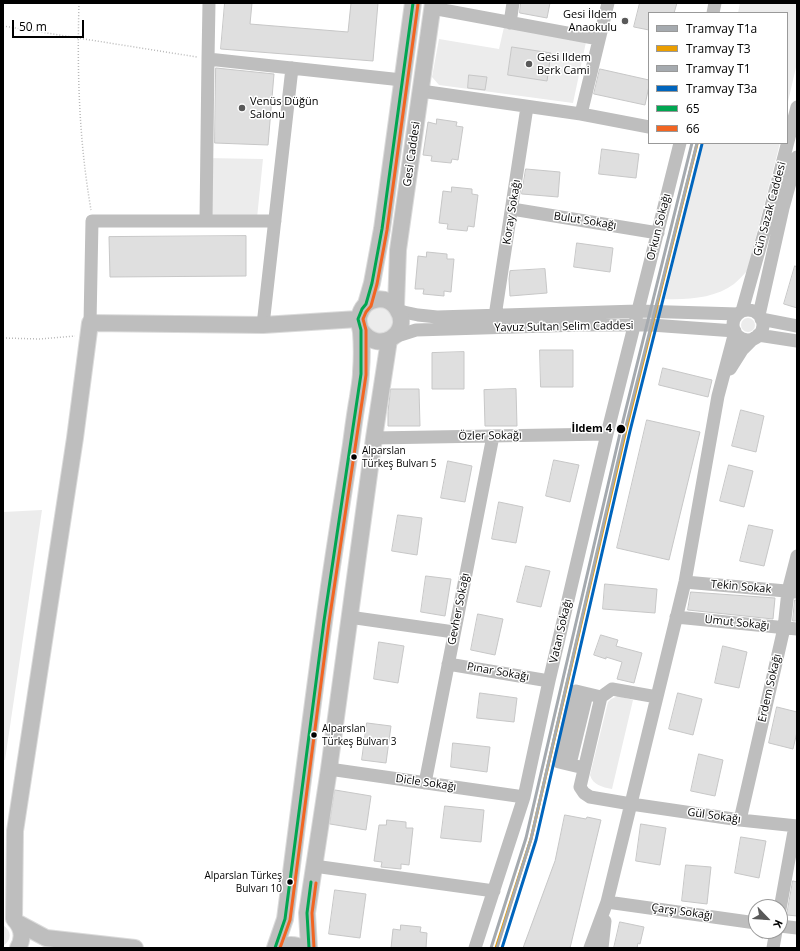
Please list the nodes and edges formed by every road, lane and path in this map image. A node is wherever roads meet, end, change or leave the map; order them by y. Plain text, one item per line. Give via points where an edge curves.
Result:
1 (79, 3) edge
2 (209, 3) edge
3 (413, 3) edge
4 (513, 3) edge
5 (608, 3) edge
6 (432, 6) edge
7 (510, 23) junction
8 (3, 26) edge
9 (78, 38) junction
10 (599, 39) junction
11 (208, 59) junction
12 (292, 68) junction
13 (402, 80) junction
14 (420, 91) junction
15 (527, 107) junction
16 (797, 107) edge
17 (580, 114) junction
18 (648, 127) edge
19 (788, 141) edge
20 (680, 144) edge
21 (787, 144) edge
22 (797, 157) edge
23 (512, 209) junction
24 (92, 220) junction
25 (206, 221) junction
26 (275, 221) junction
27 (658, 232) junction
28 (366, 304) junction
29 (397, 309) junction
30 (638, 311) junction
31 (740, 312) junction
32 (495, 316) junction
33 (760, 317) junction
34 (360, 324) junction
35 (263, 325) junction
36 (634, 325) junction
37 (797, 326) edge
38 (89, 328) junction
39 (735, 331) junction
40 (756, 337) junction
41 (3, 338) edge
42 (392, 338) junction
43 (797, 341) edge
44 (718, 396) junction
45 (607, 434) junction
46 (493, 436) junction
47 (374, 438) junction
48 (797, 556) edge
49 (685, 582) junction
50 (793, 592) edge
51 (349, 617) junction
52 (676, 617) junction
53 (784, 628) junction
54 (797, 629) edge
55 (454, 632) junction
56 (448, 664) junction
57 (549, 681) junction
58 (602, 697) junction
59 (657, 697) junction
60 (584, 768) junction
61 (329, 769) junction
62 (425, 783) junction
63 (524, 797) junction
64 (631, 804) junction
65 (740, 820) junction
66 (796, 826) edge
67 (15, 831) junction
68 (314, 866) junction
69 (3, 867) edge
70 (494, 890) junction
71 (782, 899) edge
72 (607, 902) junction
73 (12, 918) edge
74 (748, 922) edge
75 (18, 948) edge
76 (135, 948) edge
77 (275, 948) edge
78 (279, 948) edge
79 (303, 948) edge
80 (309, 948) edge
81 (476, 948) edge
82 (590, 948) edge
83 (602, 948) edge

1 - 9 path
2 - 11 street
3 - 13 main road, Gesi Caddesi
4 - 7 street
5 - 10 street
6 - 7 street
6 - 14 main road, Gesi Caddesi
7 - 10 street
8 - 9 path
9 - 11 path
9 - 24 path via 80,128
10 - 17 street
11 - 12 street
11 - 25 street
12 - 13 street
12 - 26 street
13 - 28 main road, Gesi Caddesi via 382,229
14 - 15 street
14 - 29 main road, Gesi Caddesi via 398,250
15 - 17 street
15 - 23 street, Koray Sokağı
16 - 19 street, Gün Sazak Caddesi
17 - 18 street
20 - 27 street, Orkun Sokağı
21 - 31 street, Gün Sazak Caddesi
22 - 33 street, Gün Sazak Caddesi via 783,208
23 - 27 street, Bulut Sokağı
23 - 32 street, Koray Sokağı
24 - 25 street
24 - 38 street
25 - 26 street
26 - 35 street
27 - 30 street, Orkun Sokağı
28 - 29 main road via 381,299 392,303
28 - 34 main road via 360,314
29 - 32 street, Yavuz Sultan Selim Caddesi via 437,317
29 - 42 main road via 401,322
30 - 31 street, Yavuz Sultan Selim Caddesi
30 - 32 street, Yavuz Sultan Selim Caddesi
30 - 36 street, Vatan Sokağı
31 - 33 street via 751,310
31 - 39 street via 734,322
33 - 37 street
33 - 40 street via 762,328
34 - 35 main road
34 - 42 main road via 364,334 373,341 384,342
34 - 77 main road via 362,374 324,621 285,919
35 - 38 main road
36 - 39 street, Yavuz Sultan Selim Caddesi
36 - 42 street, Yavuz Sultan Selim Caddesi via 416,330
36 - 45 street, Vatan Sokağı
38 - 41 path via 40,339
38 - 67 main road via 72,462
39 - 40 street via 745,339
39 - 44 street
40 - 43 street
40 - 44 street via 733,363
42 - 47 main road
44 - 49 street
45 - 46 street, Özler Sokağı
45 - 57 street, Vatan Sokağı
46 - 47 street, Özler Sokağı
46 - 55 street, Gevher Sokağı
47 - 51 main road
48 - 50 street, Erdem Sokağı
49 - 50 street, Tekin Sokak
49 - 52 street
50 - 53 street, Erdem Sokağı
51 - 55 street
51 - 61 main road
52 - 53 street, Umut Sokağı
52 - 59 street
53 - 54 street, Umut Sokağı
53 - 65 street, Erdem Sokağı
55 - 56 street, Gevher Sokağı
56 - 57 street, Pınar Sokağı
56 - 62 street, Gevher Sokağı
57 - 63 street, Vatan Sokağı
58 - 59 street via 612,689
58 - 60 street, Gül Sokağı
58 - 60 street via 576,691 560,762
59 - 64 street
60 - 64 street, Gül Sokağı via 580,787 584,793 593,798
61 - 62 street, Dicle Sokağı
61 - 68 main road
62 - 63 street, Dicle Sokağı
63 - 70 street, Vatan Sokağı
64 - 65 street, Gül Sokağı
64 - 72 street
65 - 66 street, Gül Sokağı
66 - 71 street
67 - 69 main road
67 - 73 main road
68 - 70 street
68 - 80 main road via 307,913
70 - 81 street, Vatan Sokağı
72 - 74 street, Çarşı Sokağı
72 - 82 street
72 - 83 street
73 - 75 main road via 22,934
73 - 76 main road via 46,938
78 - 79 main road via 294,945

